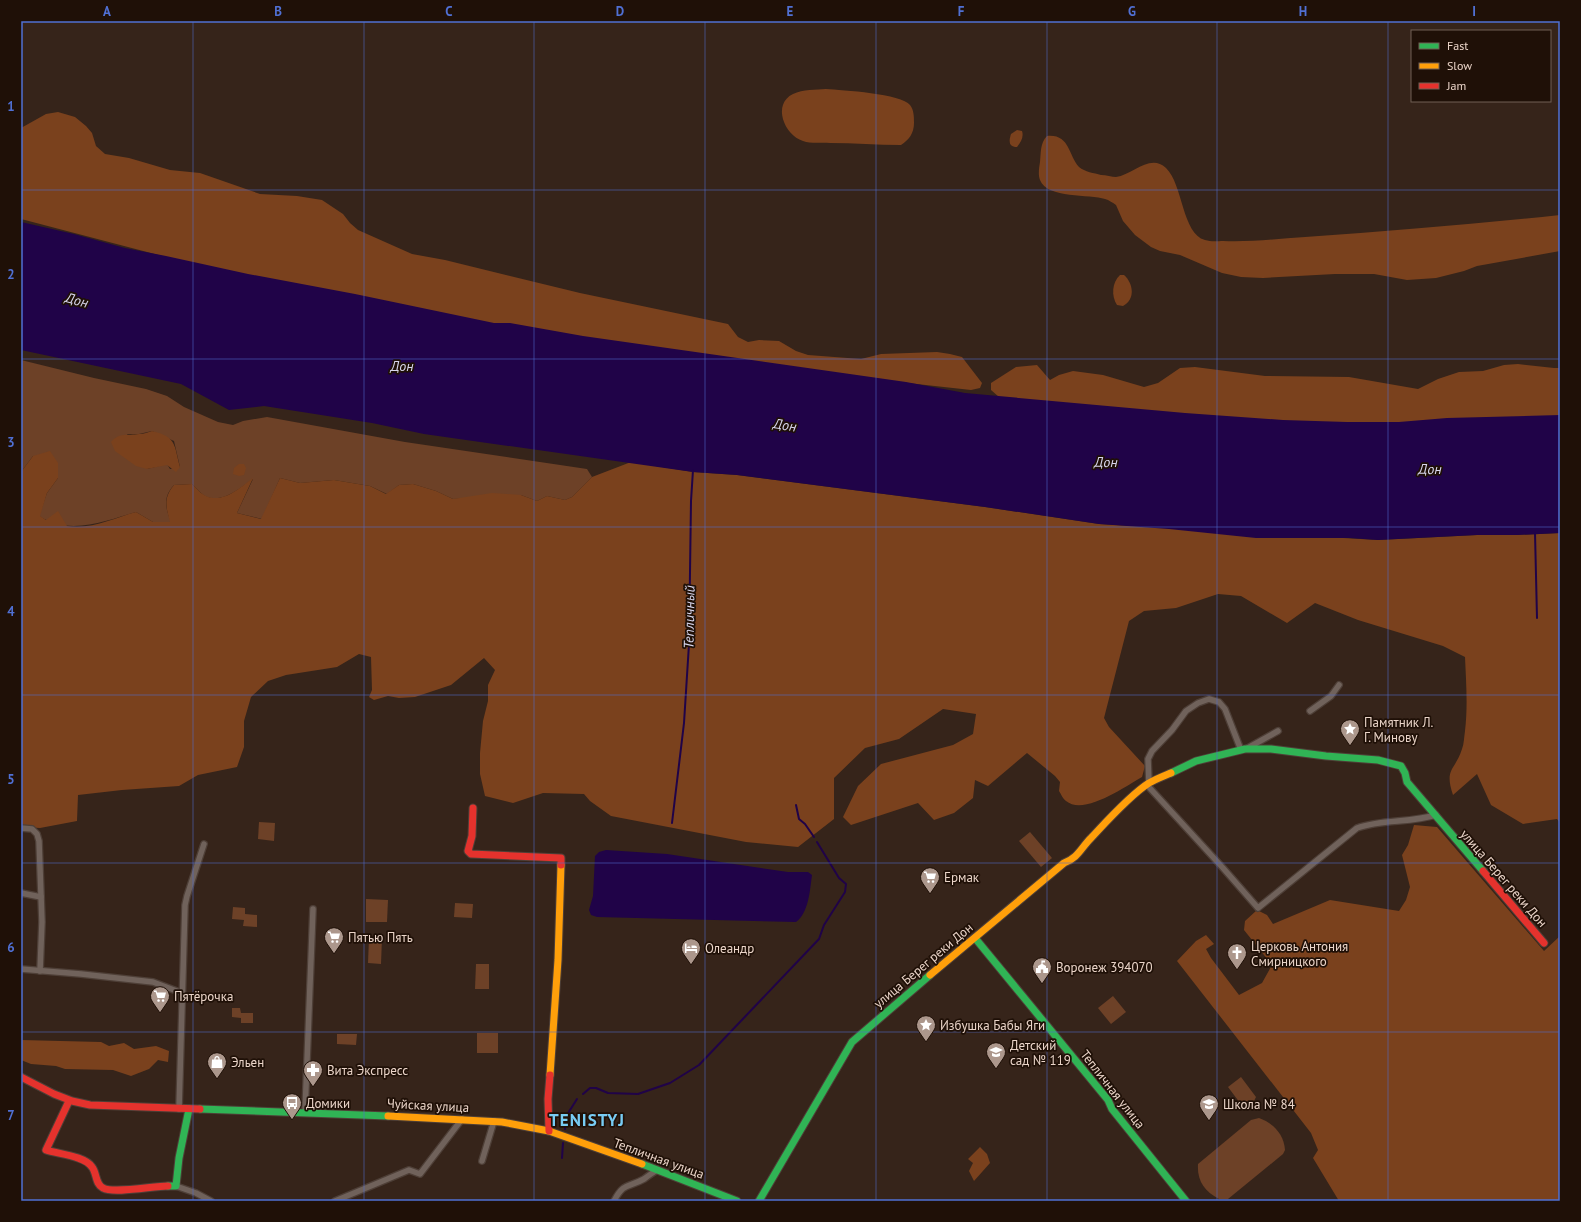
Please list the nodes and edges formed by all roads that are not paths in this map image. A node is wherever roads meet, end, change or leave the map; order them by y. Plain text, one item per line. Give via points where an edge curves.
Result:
1 (1339, 685) dead end
2 (1310, 711) dead end
3 (1278, 731) dead end
4 (1243, 750) junction
5 (1148, 784) junction
6 (473, 808) dead end
7 (1436, 815) junction
8 (21, 828) edge
9 (204, 844) dead end
10 (21, 893) edge
11 (41, 897) junction
12 (313, 909) dead end
13 (974, 938) junction
14 (1544, 942) dead end
15 (21, 969) edge
16 (40, 971) junction
17 (182, 993) junction
18 (21, 1077) edge
19 (69, 1101) junction
20 (179, 1109) junction
21 (189, 1109) junction
22 (305, 1112) junction
23 (462, 1119) junction
24 (494, 1121) junction
25 (549, 1131) junction
26 (482, 1161) dead end
27 (657, 1170) junction
28 (176, 1186) junction
29 (211, 1201) edge
30 (335, 1201) edge
31 (614, 1201) edge
32 (737, 1201) edge
33 (759, 1201) edge
34 (1186, 1201) edge

1 - 2 street via 1331,696
3 - 4 street
4 - 5 street, улица Берег реки Дон via 1196,761
4 - 5 street via 1225,709 1218,702 1209,699 1186,711 1152,751 1148,759
4 - 7 street, улица Берег реки Дон via 1271,749 1378,760 1401,766 1407,782
5 - 7 street via 1258,908 1358,828 1370,823
5 - 13 street, улица Берег реки Дон via 1089,840 1082,851
6 - 25 street via 472,836 468,847 471,854 561,858 558,960 548,1099
7 - 14 street, улица Берег реки Дон
8 - 11 street via 32,829 37,834
9 - 17 street via 185,905
10 - 11 street
11 - 16 street
12 - 22 street
13 - 33 street, улица Берег реки Дон via 852,1042
13 - 34 street, Тепличная улица via 1108,1100 1112,1109
15 - 16 street
16 - 17 street via 153,982
17 - 20 street
18 - 19 street, Чуйская улица
19 - 20 street, Чуйская улица via 90,1105
19 - 28 street via 46,1150 88,1163 99,1185 104,1188
20 - 21 street, Чуйская улица
21 - 22 street, Чуйская улица
21 - 28 street
22 - 23 street, Чуйская улица
23 - 24 street, Чуйская улица
23 - 30 street via 420,1174 409,1170
24 - 25 street, Чуйская улица
24 - 26 street
25 - 27 street, Тепличная улица
27 - 31 street via 643,1179 628,1184 620,1190
27 - 32 street, Тепличная улица
28 - 29 street

